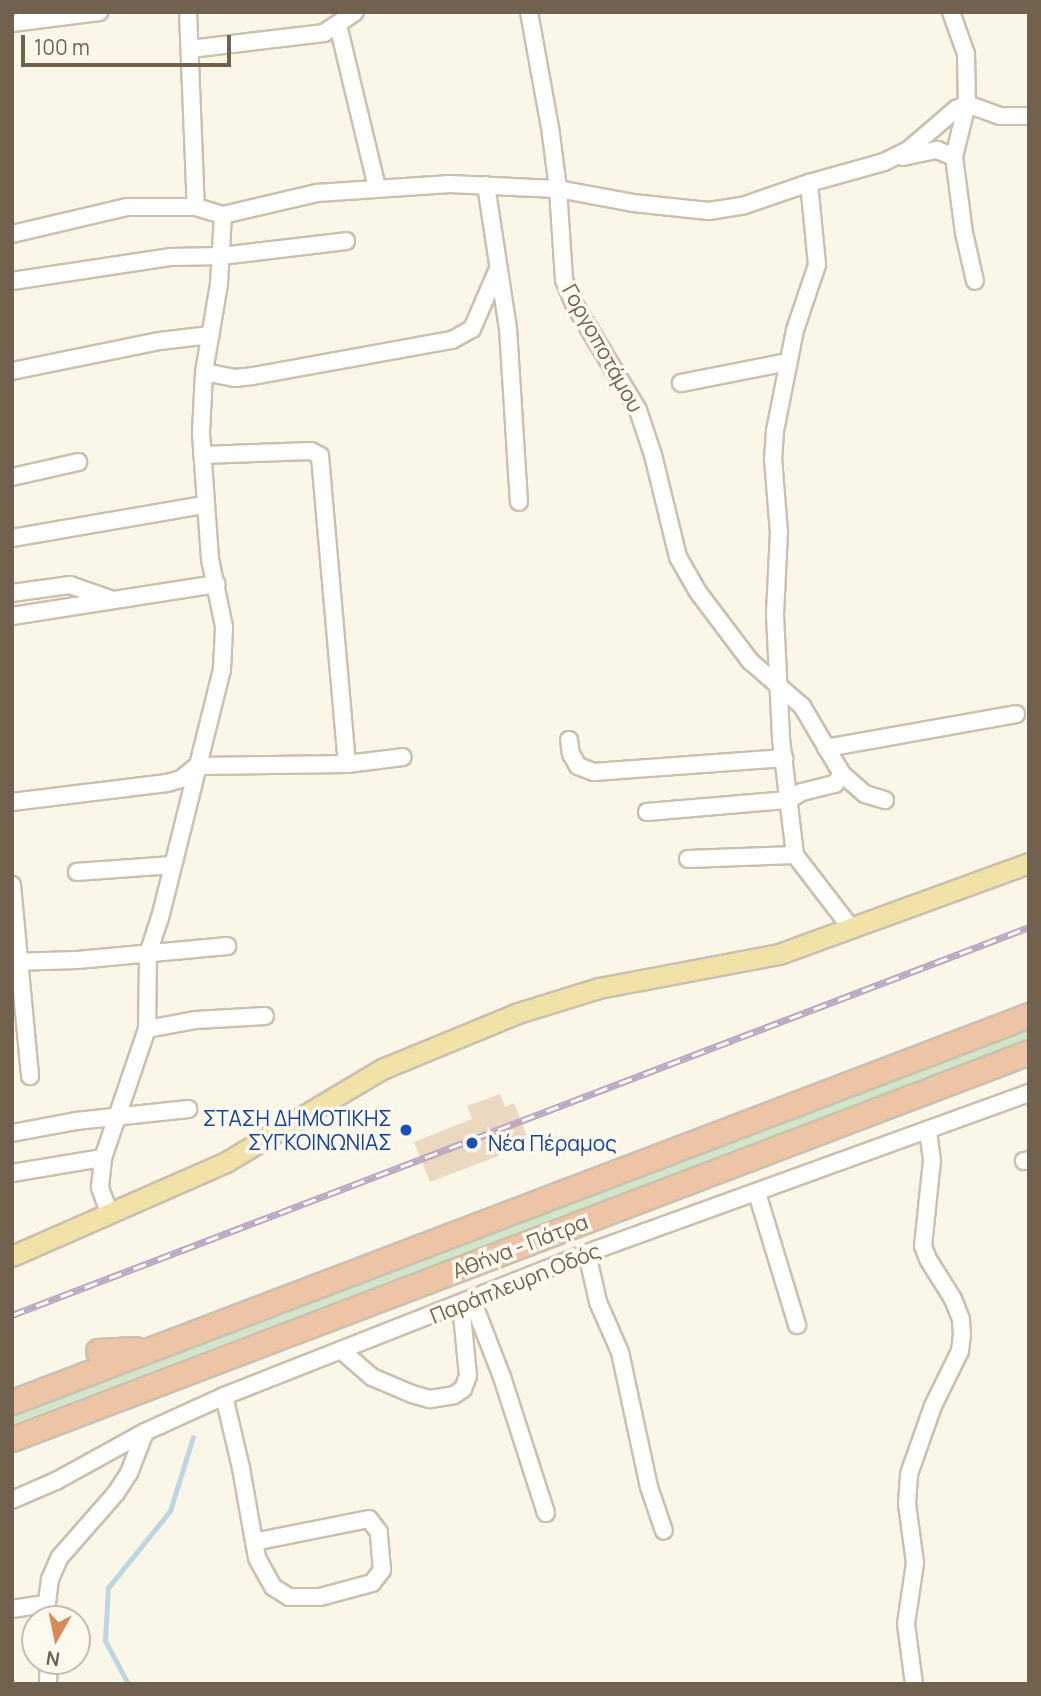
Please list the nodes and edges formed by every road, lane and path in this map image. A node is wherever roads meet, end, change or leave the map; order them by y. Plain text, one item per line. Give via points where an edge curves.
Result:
1 (99, 12) edge
2 (188, 12) edge
3 (529, 12) edge
4 (951, 12) edge
5 (344, 18) edge
6 (12, 23) edge
7 (190, 49) junction
8 (967, 104) junction
9 (1029, 116) edge
10 (954, 157) junction
11 (884, 162) junction
12 (810, 183) junction
13 (486, 185) junction
14 (377, 187) junction
15 (558, 189) junction
16 (196, 207) junction
17 (223, 215) junction
18 (12, 234) edge
19 (346, 241) dead end
20 (221, 256) junction
21 (498, 269) junction
22 (12, 281) edge
23 (975, 281) dead end
24 (211, 335) junction
25 (788, 362) junction
26 (12, 372) edge
27 (204, 372) junction
28 (681, 383) dead end
29 (202, 454) junction
30 (78, 462) dead end
31 (12, 477) edge
32 (519, 502) dead end
33 (204, 505) junction
34 (12, 538) edge
35 (217, 584) junction
36 (12, 593) edge
37 (112, 600) junction
38 (12, 615) edge
39 (780, 688) junction
40 (1016, 714) dead end
41 (569, 740) dead end
42 (826, 748) junction
43 (403, 757) dead end
44 (784, 758) junction
45 (347, 764) junction
46 (197, 766) junction
47 (842, 774) junction
48 (788, 800) junction
49 (885, 800) dead end
50 (12, 802) edge
51 (647, 813) dead end
52 (795, 855) junction
53 (688, 859) dead end
54 (1029, 863) edge
55 (172, 865) junction
56 (77, 873) dead end
57 (12, 885) edge
58 (852, 928) junction
59 (227, 946) dead end
60 (148, 954) junction
61 (17, 962) edge
62 (1029, 1015) edge
63 (265, 1016) dead end
64 (147, 1030) junction
65 (1029, 1052) edge
66 (30, 1076) dead end
67 (1029, 1093) edge
68 (188, 1109) dead end
69 (115, 1116) junction
70 (928, 1130) junction
71 (12, 1133) edge
72 (103, 1157) junction
73 (12, 1173) edge
74 (757, 1193) junction
75 (110, 1215) junction
76 (587, 1253) junction
77 (12, 1256) edge
78 (467, 1303) junction
79 (797, 1325) dead end
80 (156, 1348) junction
81 (341, 1350) junction
82 (97, 1351) dead end
83 (162, 1383) junction
84 (224, 1396) junction
85 (12, 1402) edge
86 (101, 1423) dead end
87 (145, 1432) junction
88 (12, 1440) edge
89 (12, 1500) edge
90 (546, 1513) dead end
91 (664, 1531) dead end
92 (254, 1542) junction
93 (46, 1605) edge
94 (914, 1684) edge

1 - 6 street
2 - 7 street
3 - 15 street, Γοργοποτάμου
4 - 8 street via 965,54
5 - 7 street via 316,34
5 - 14 street
7 - 16 street
8 - 9 street via 1000,116
8 - 10 street
8 - 11 street via 907,151
10 - 11 street via 944,150 926,150
10 - 23 street
11 - 12 street
12 - 15 street via 745,205 709,211
12 - 25 street via 817,265
13 - 14 street
13 - 15 street
13 - 21 street
14 - 17 street via 285,198
15 - 39 street, Γοργοποτάμου via 567,290 638,410 678,557 750,661
16 - 17 street
16 - 18 street via 127,207
17 - 20 street
19 - 20 street
20 - 22 street via 171,257
20 - 24 street
21 - 27 street via 472,329 452,340 253,376
21 - 32 street via 510,350
24 - 26 street
24 - 27 street
25 - 28 street
25 - 39 street via 773,458 779,532 775,615
27 - 29 street
29 - 33 street
29 - 45 street via 311,451 320,456
30 - 31 street
33 - 34 street
33 - 35 street
35 - 37 street
35 - 46 street via 224,627 222,670
36 - 37 street via 70,586
37 - 38 street
39 - 42 street, Γοργοποτάμου via 802,706
39 - 44 street
40 - 42 street
41 - 44 street via 578,766 594,772
42 - 47 street, Γοργοποτάμου
43 - 45 street
44 - 48 street
45 - 46 street
46 - 50 street via 167,783
46 - 55 street
47 - 48 street via 835,784
47 - 49 street via 865,794
48 - 51 street
48 - 52 street
52 - 53 street
52 - 58 street
54 - 58 main road
55 - 56 street
55 - 60 street
57 - 61 street
58 - 75 main road via 779,954 599,988 518,1013 382,1069 226,1162
59 - 60 street
60 - 61 street
60 - 64 street
61 - 66 street
62 - 80 highway, Αθήνα - Πάτρα
63 - 64 street via 196,1020
64 - 69 street
65 - 83 highway, Αθήνα - Πάτρα
67 - 70 street, Παράπλευρη Οδός
68 - 69 street
69 - 71 street
69 - 72 street
70 - 74 street, Παράπλευρη Οδός
70 - 94 street via 932,1160 923,1246 953,1299 962,1335 960,1351 933,1406 909,1474 907,1504 915,1563 906,1624
72 - 73 street
72 - 75 street via 100,1187
74 - 76 street, Παράπλευρη Οδός
74 - 79 street
75 - 77 main road
76 - 78 street, Παράπλευρη Οδός
76 - 91 street via 598,1302 620,1352 649,1487
78 - 81 street, Παράπλευρη Οδός
78 - 81 street via 468,1376 463,1389 454,1395 430,1399 412,1394 372,1377
78 - 90 street via 502,1377
80 - 82 highway
80 - 85 highway, Αθήνα - Πάτρα
81 - 84 street, Παράπλευρη Οδός
83 - 86 highway
83 - 88 highway, Αθήνα - Πάτρα
84 - 87 street, Παράπλευρη Οδός
84 - 92 street
87 - 89 street, Παράπλευρη Οδός
87 - 93 street via 116,1493 60,1557
92 - 92 street via 273,1587 289,1597 320,1597 372,1583 382,1570 379,1532 369,1519

